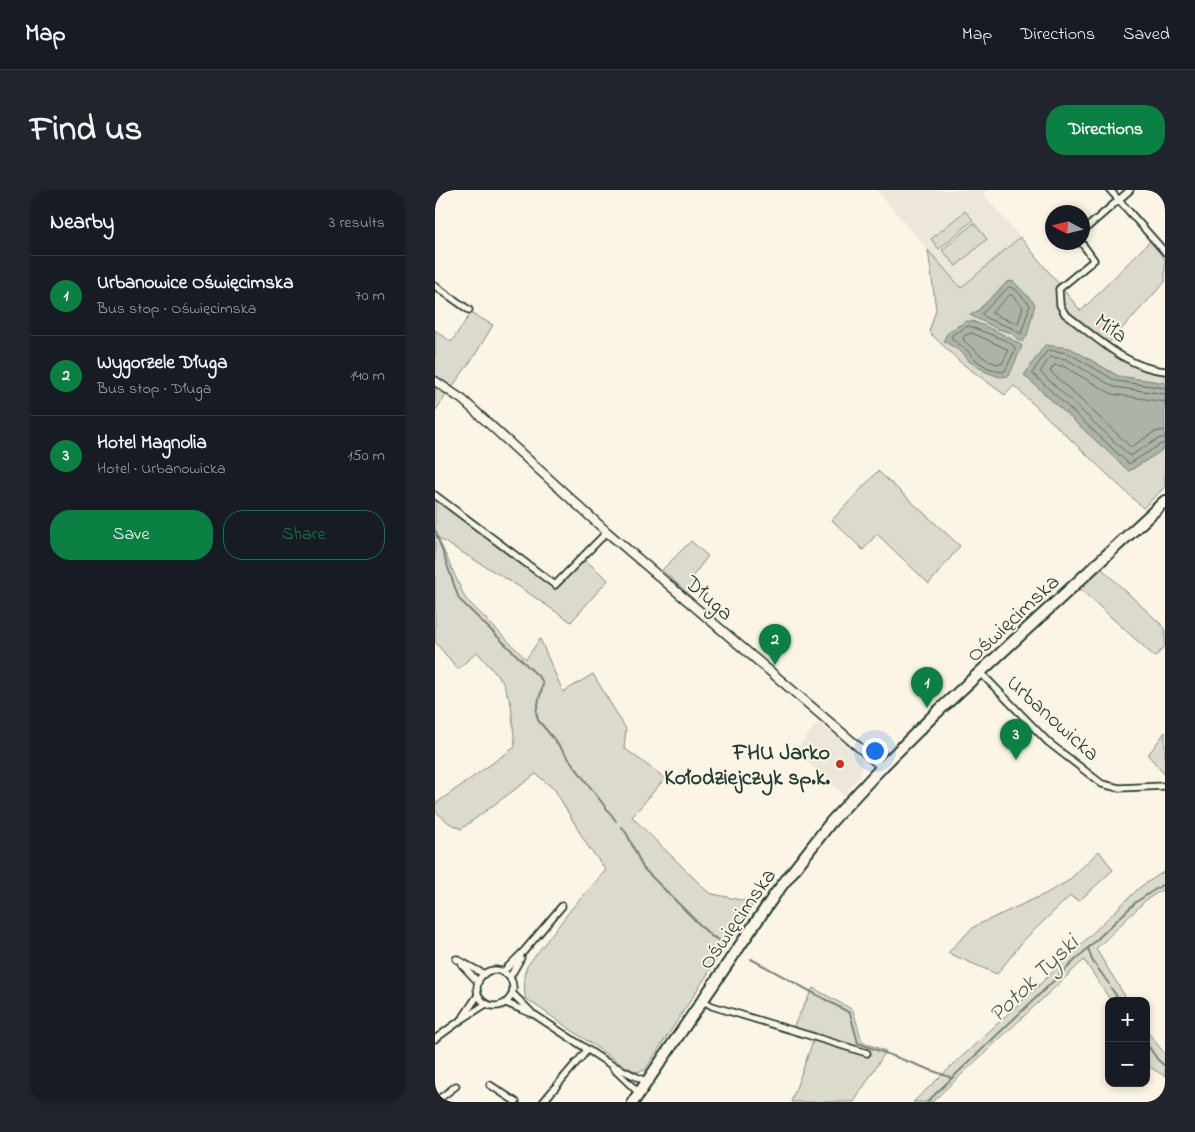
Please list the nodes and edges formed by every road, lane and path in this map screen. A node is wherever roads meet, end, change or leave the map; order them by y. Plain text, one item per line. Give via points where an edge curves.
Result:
1 (1110, 190) edge
2 (1130, 190) edge
3 (1119, 200) junction
4 (1090, 225) edge
5 (1087, 250) edge
6 (1165, 252) edge
7 (435, 286) edge
8 (469, 310) dead end
9 (1165, 371) edge
10 (435, 381) edge
11 (435, 495) edge
12 (1165, 501) edge
13 (607, 532) junction
14 (980, 672) junction
15 (882, 767) junction
16 (1165, 786) edge
17 (562, 906) dead end
18 (525, 951) junction
19 (503, 972) junction
20 (484, 974) junction
21 (510, 977) junction
22 (478, 982) junction
23 (513, 994) junction
24 (478, 995) junction
25 (703, 1000) junction
26 (506, 1003) junction
27 (486, 1004) junction
28 (535, 1015) junction
29 (461, 1020) junction
30 (435, 1039) edge
31 (587, 1050) junction
32 (867, 1053) dead end
33 (608, 1063) junction
34 (647, 1082) junction
35 (490, 1085) dead end
36 (457, 1086) dead end
37 (639, 1093) junction
38 (435, 1102) edge
39 (516, 1102) edge
40 (543, 1102) edge
41 (633, 1102) edge

1 - 3 street
2 - 3 street
3 - 4 street
3 - 6 street
5 - 9 street, Miła via 1094,260 1059,290 1060,305 1065,314 1125,358 1141,367
7 - 8 street
10 - 13 street, Długa via 463,400
11 - 13 street via 555,585
12 - 14 highway, Oświęcimska
13 - 15 street, Długa
14 - 15 highway, Oświęcimska
14 - 16 street, Urbanowicka via 1048,742 1102,784 1119,788
15 - 25 highway, Oświęcimska via 815,842
17 - 18 street
18 - 19 street
18 - 21 street
19 - 20 street via 491,970
19 - 21 street
20 - 22 street
20 - 22 street via 458,961
21 - 23 street
22 - 24 street
23 - 26 street
23 - 28 street
24 - 27 street
24 - 29 street
25 - 32 street, Oświęcimska via 712,1006
25 - 34 highway, Oświęcimska
26 - 27 street via 497,1007
26 - 28 street
27 - 29 street
28 - 31 street
29 - 30 street
31 - 33 street
31 - 40 street
33 - 34 street
33 - 37 street
34 - 37 highway, Oświęcimska
35 - 39 street
36 - 38 street
37 - 41 highway, Oświęcimska

